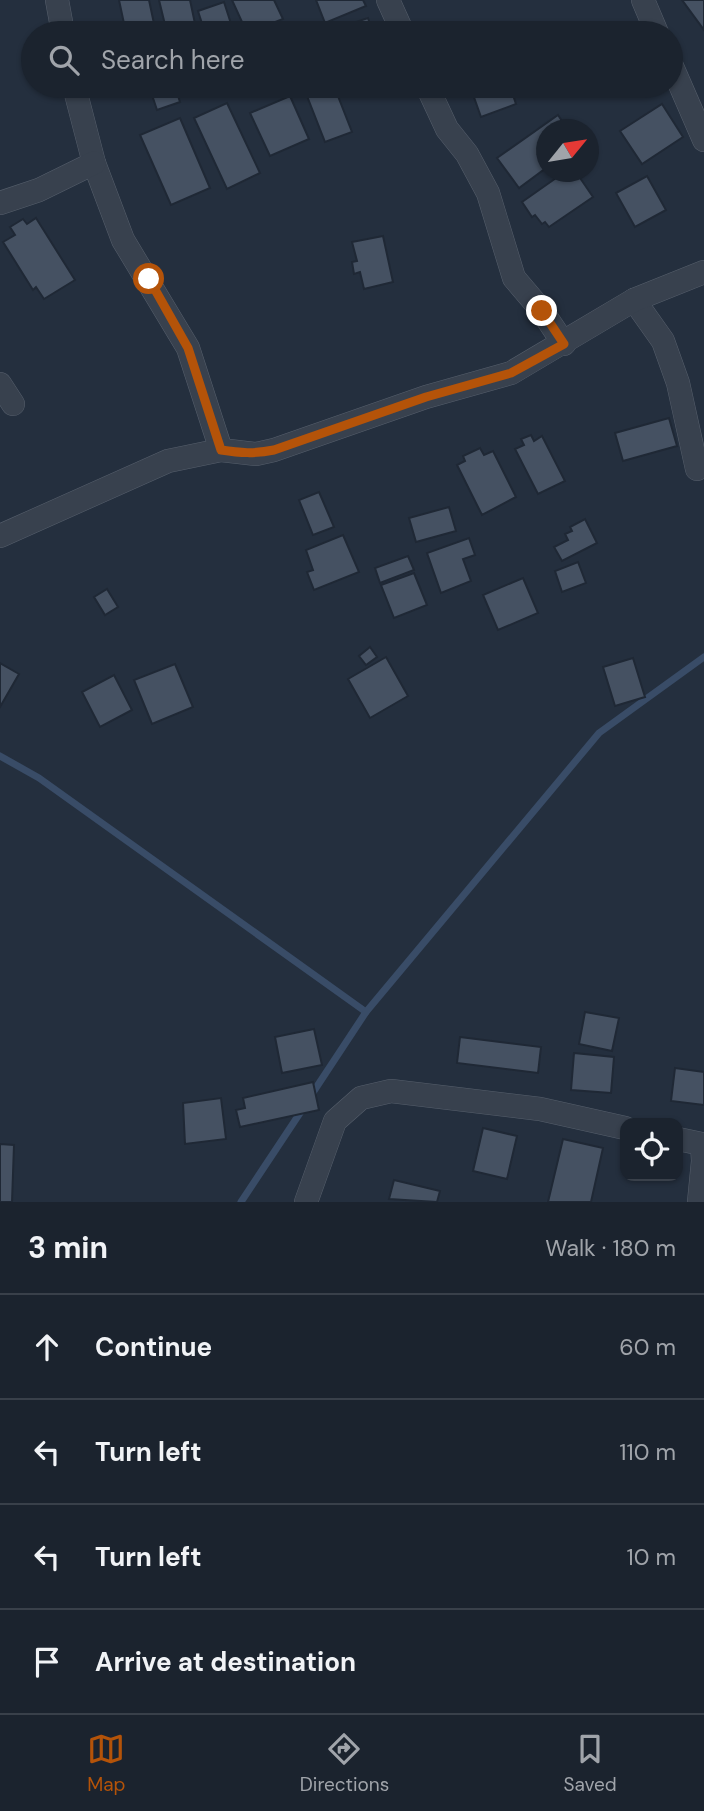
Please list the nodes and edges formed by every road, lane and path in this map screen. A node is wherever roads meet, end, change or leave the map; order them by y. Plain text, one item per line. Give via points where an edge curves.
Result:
1 (57, 0) edge
2 (388, 0) edge
3 (643, 0) edge
4 (61, 21) edge
5 (398, 21) edge
6 (652, 21) edge
7 (683, 92) edge
8 (77, 98) edge
9 (433, 98) edge
10 (704, 140) edge
11 (94, 163) junction
12 (0, 204) edge
13 (704, 272) edge
14 (634, 300) junction
15 (564, 344) junction
16 (0, 384) edge
17 (13, 404) dead end
18 (221, 450) junction
19 (697, 469) dead end
20 (0, 536) edge
21 (620, 1127) edge
22 (683, 1140) edge
23 (306, 1202) edge
24 (699, 1202) edge

1 - 4 street
2 - 5 street
3 - 6 street
7 - 10 street
8 - 11 street
9 - 15 street via 488,193 514,278
11 - 12 street
11 - 18 street via 123,240 188,348
13 - 14 street
14 - 15 street
14 - 19 street via 663,341 678,383
15 - 18 street via 511,373 274,450 256,454
16 - 17 street
18 - 20 street via 168,461
21 - 23 street via 540,1109 391,1091 361,1098 335,1121
22 - 24 street via 702,1144

